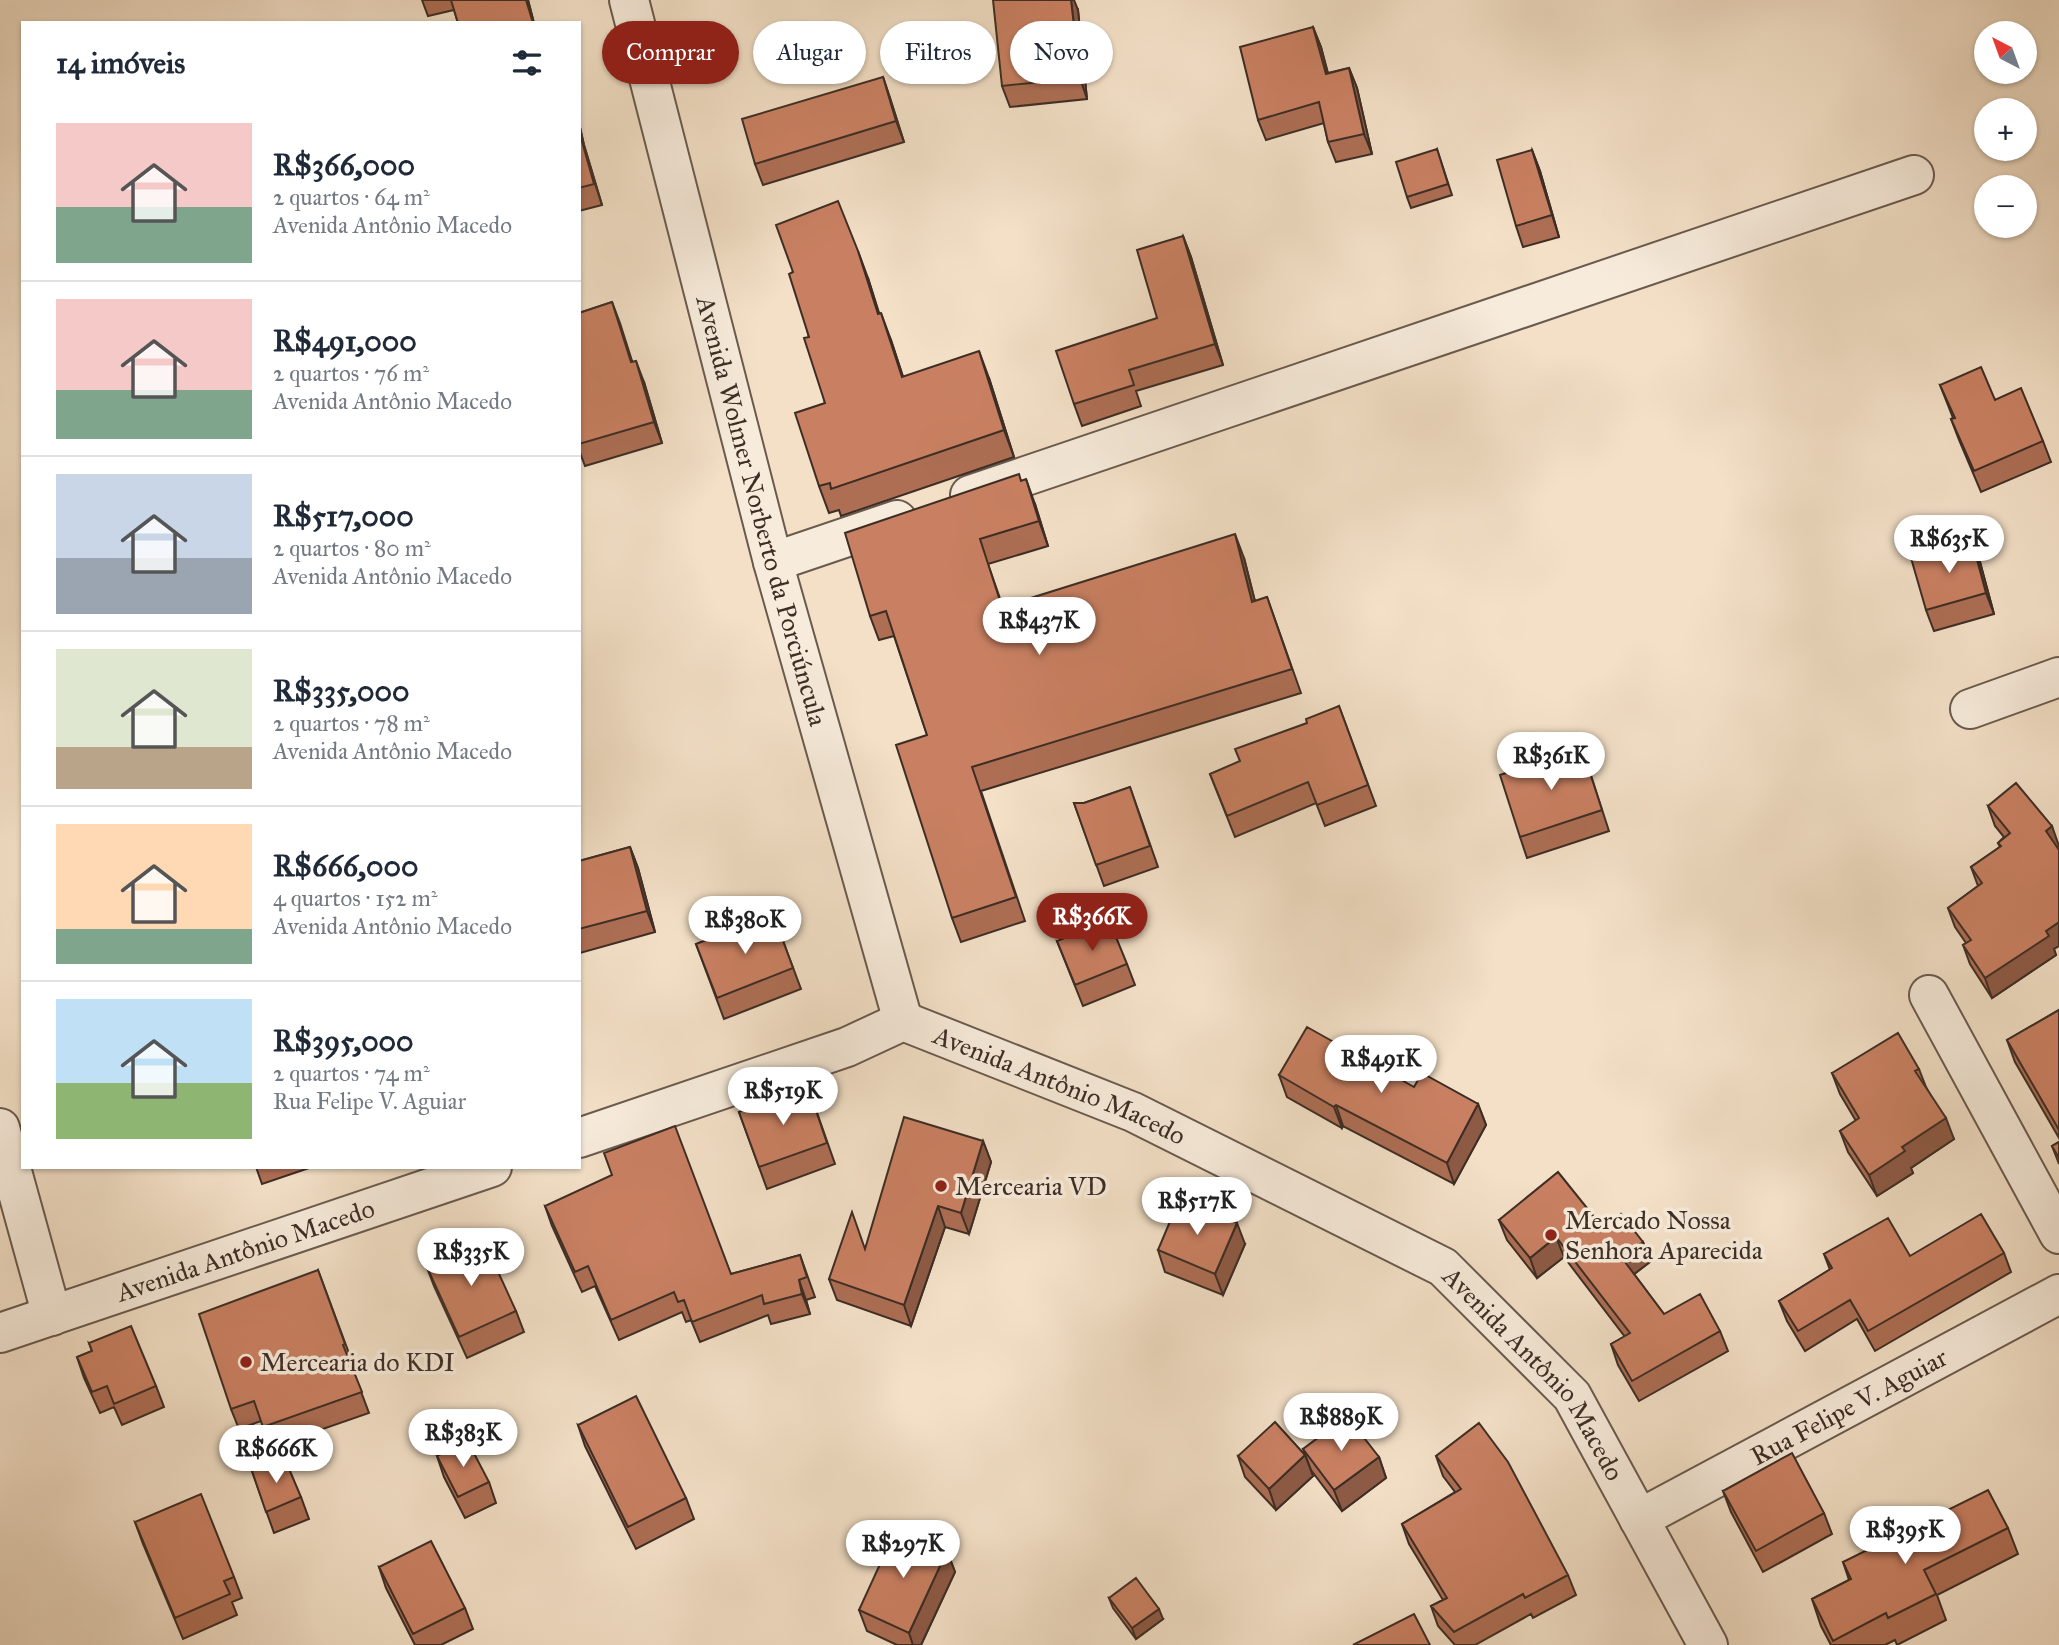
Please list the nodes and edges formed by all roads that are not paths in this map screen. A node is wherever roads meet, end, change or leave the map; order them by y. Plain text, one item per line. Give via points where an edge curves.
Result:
1 (629, 0) edge
2 (1914, 175) dead end
3 (773, 562) junction
4 (2059, 677) edge
5 (1970, 709) dead end
6 (1929, 995) dead end
7 (903, 1021) junction
8 (0, 1128) edge
9 (581, 1137) edge
10 (486, 1169) edge
11 (2059, 1234) edge
12 (2059, 1294) edge
13 (52, 1316) junction
14 (0, 1333) edge
15 (1639, 1519) junction
16 (1707, 1645) edge

1 - 3 street, Avenida Wolmer Norberto da Porciúncula
2 - 3 street
3 - 7 street, Avenida Wolmer Norberto da Porciúncula
4 - 5 street
6 - 11 street
7 - 9 street, Avenida Antônio Macedo via 847,1047
7 - 15 street, Avenida Antônio Macedo via 1133,1112 1443,1267 1572,1396
8 - 13 street
10 - 13 street, Avenida Antônio Macedo
12 - 15 street, Rua Felipe V. Aguiar
13 - 14 street, Avenida Antônio Macedo
15 - 16 street, Avenida Antônio Macedo

